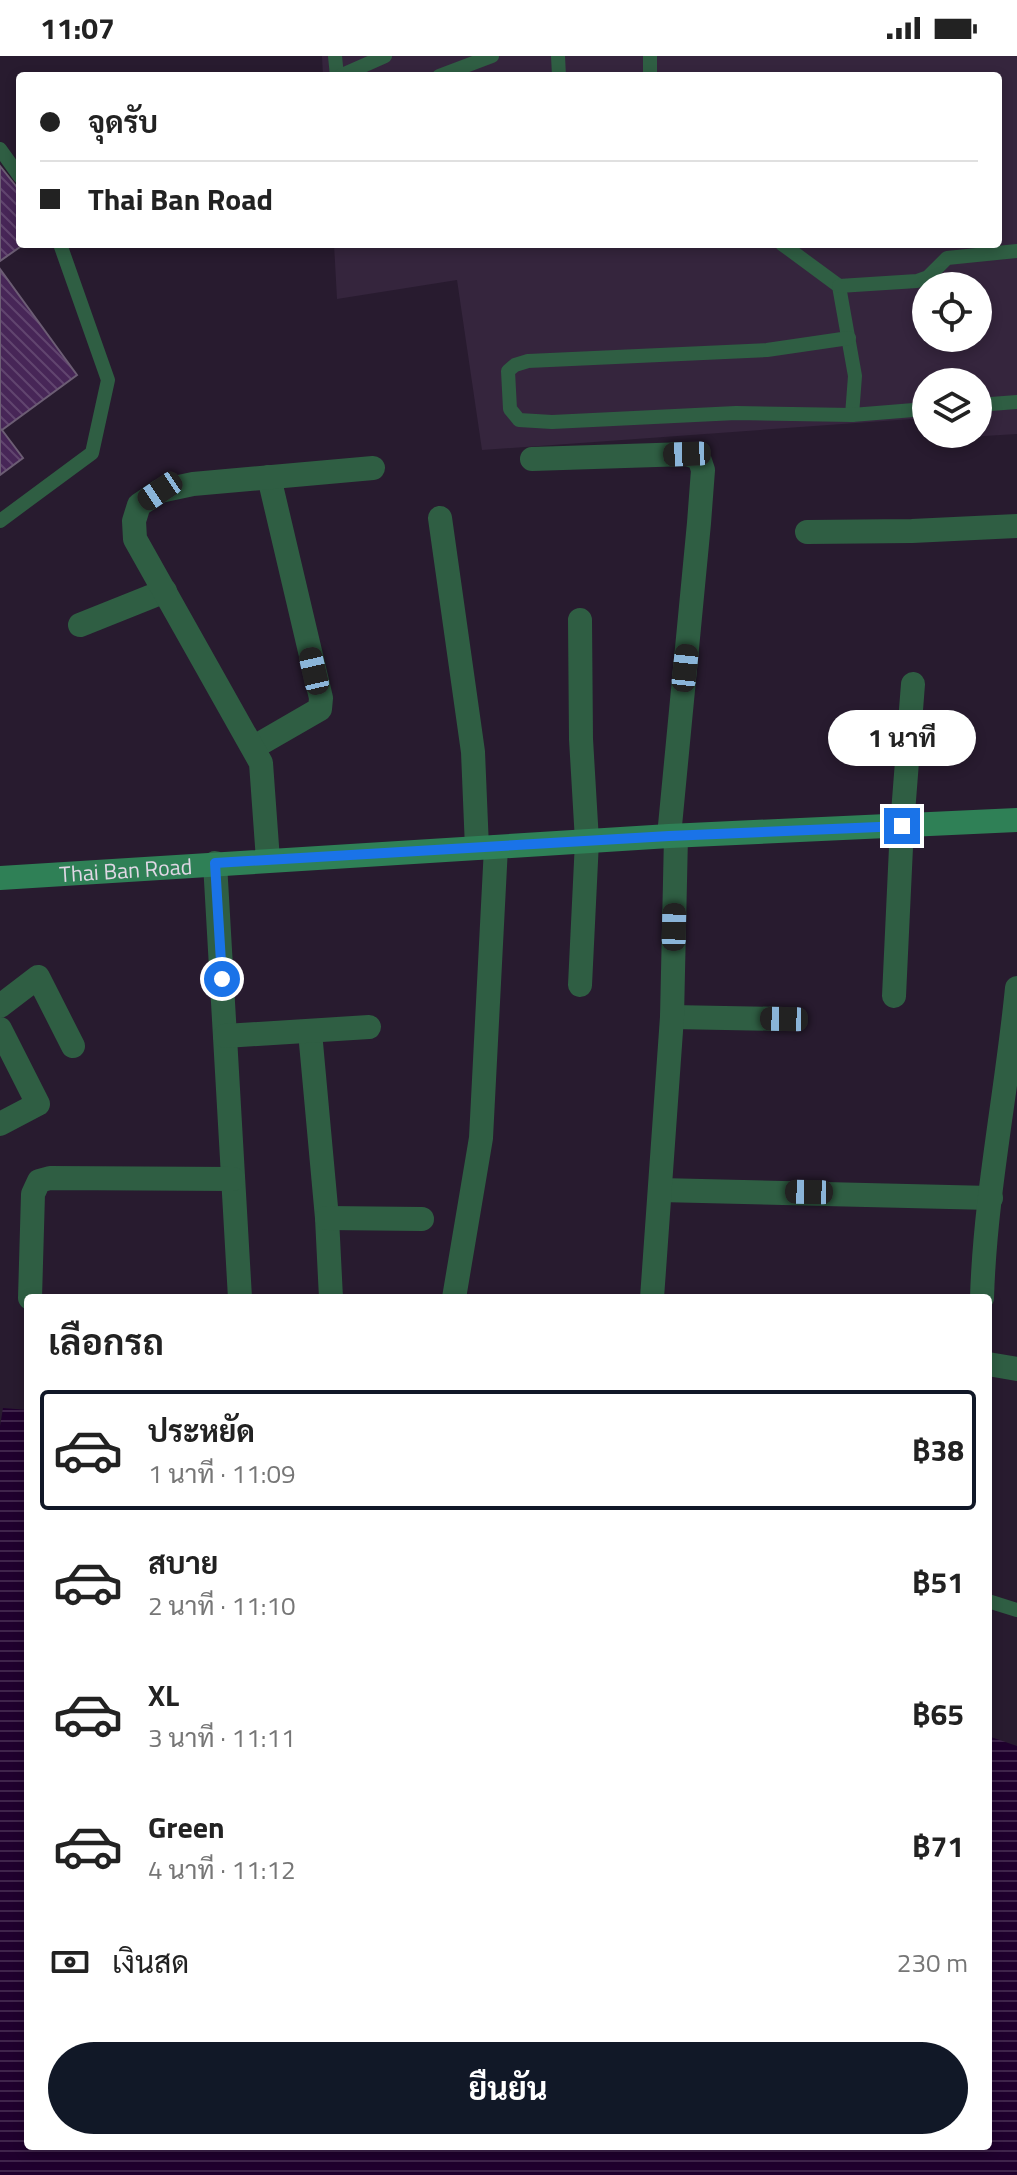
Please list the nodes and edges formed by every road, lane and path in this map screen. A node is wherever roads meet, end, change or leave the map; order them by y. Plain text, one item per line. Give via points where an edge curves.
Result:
1 (385, 56) edge
2 (492, 56) edge
3 (347, 72) edge
4 (450, 72) edge
5 (0, 149) edge
6 (16, 171) edge
7 (61, 248) edge
8 (787, 248) edge
9 (947, 251) edge
10 (1017, 251) edge
11 (839, 286) junction
12 (849, 338) junction
13 (1017, 402) edge
14 (992, 404) edge
15 (912, 410) edge
16 (852, 415) junction
17 (532, 459) dead end
18 (373, 468) dead end
19 (269, 477) junction
20 (440, 518) dead end
21 (0, 521) edge
22 (1017, 526) edge
23 (807, 532) dead end
24 (165, 591) junction
25 (580, 620) dead end
26 (80, 625) dead end
27 (913, 684) dead end
28 (254, 747) junction
29 (1017, 820) edge
30 (902, 826) junction
31 (672, 836) junction
32 (587, 841) junction
33 (486, 847) junction
34 (268, 860) junction
35 (215, 863) junction
36 (0, 878) edge
37 (580, 985) dead end
38 (1017, 988) edge
39 (894, 996) dead end
40 (0, 1006) edge
41 (672, 1017) junction
42 (784, 1019) dead end
43 (369, 1027) dead end
44 (0, 1029) edge
45 (310, 1032) junction
46 (225, 1036) junction
47 (73, 1046) dead end
48 (1014, 1046) edge
49 (0, 1124) edge
50 (233, 1179) junction
51 (660, 1190) junction
52 (991, 1198) junction
53 (327, 1218) junction
54 (422, 1219) dead end
55 (30, 1294) edge
56 (240, 1294) edge
57 (331, 1294) edge
58 (455, 1294) edge
59 (652, 1294) edge
60 (982, 1294) edge
61 (992, 1365) edge
62 (1017, 1369) edge
63 (992, 1602) edge
64 (1017, 1610) edge

1 - 3 lane
2 - 4 lane
5 - 6 lane
7 - 21 lane via 108,380 92,453
8 - 11 lane
9 - 10 lane
9 - 11 lane via 928,277 917,281
11 - 12 lane
12 - 16 lane via 855,376
12 - 16 lane via 767,350 528,361 508,371 507,392 512,413 525,421 736,413
13 - 14 lane
15 - 16 lane
17 - 31 street via 687,454 699,458 703,470
18 - 19 street
19 - 24 street via 160,491 139,505 135,539
19 - 28 street via 321,698 320,709
20 - 33 street
22 - 23 street
24 - 26 street
24 - 28 street
25 - 32 street
27 - 30 street
28 - 34 street via 261,763
29 - 30 street, Thai Ban Road
30 - 31 street, Thai Ban Road
30 - 39 street
31 - 32 street, Thai Ban Road
31 - 41 street
32 - 33 street, Thai Ban Road
32 - 37 street
33 - 34 street, Thai Ban Road
33 - 58 street via 481,1138
34 - 35 street, Thai Ban Road
35 - 36 street, Thai Ban Road
35 - 46 street
38 - 48 street
40 - 47 street via 38,977
41 - 42 street
41 - 51 street
43 - 45 street
44 - 49 street via 38,1104
45 - 46 street
45 - 53 street
46 - 50 street
48 - 52 street
50 - 55 street via 39,1181 33,1194
50 - 56 street
51 - 52 street
51 - 59 street
52 - 60 street
53 - 54 street
53 - 57 street
61 - 62 street
63 - 64 lane

